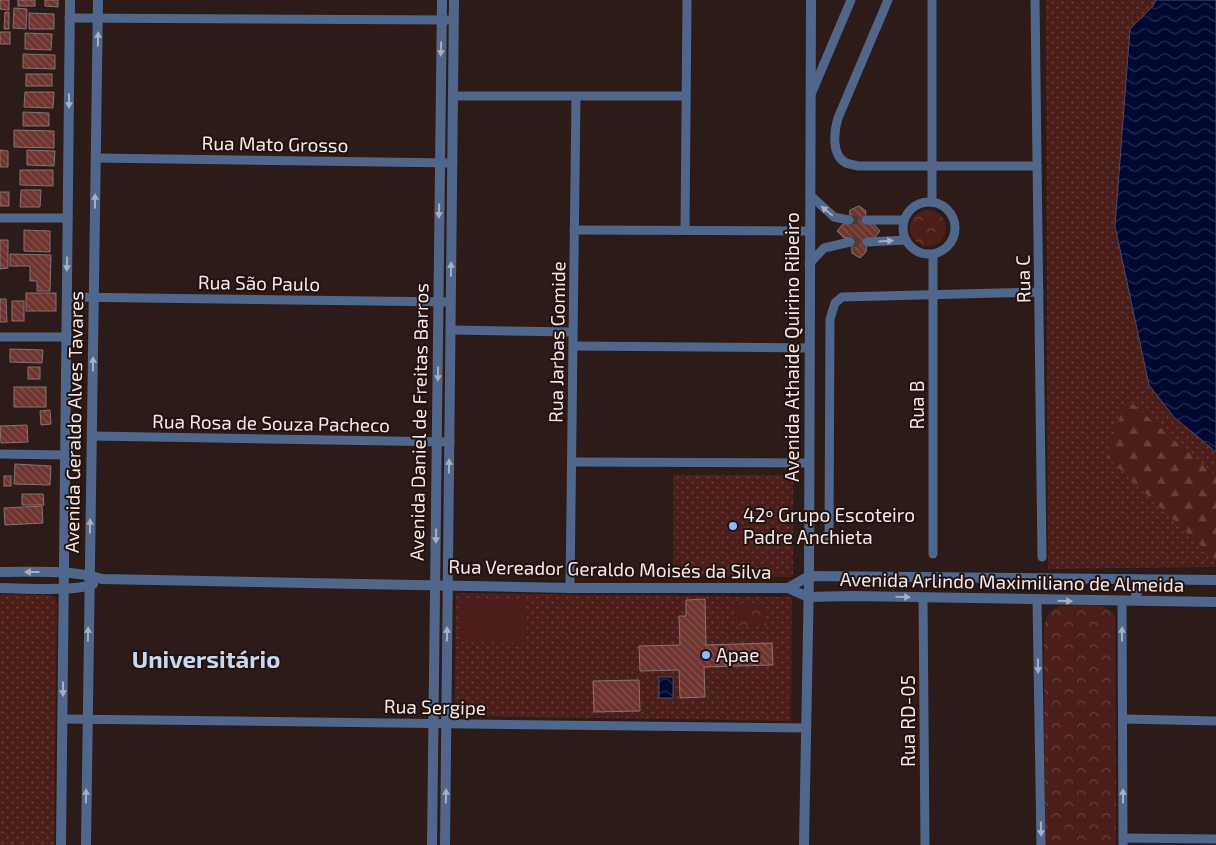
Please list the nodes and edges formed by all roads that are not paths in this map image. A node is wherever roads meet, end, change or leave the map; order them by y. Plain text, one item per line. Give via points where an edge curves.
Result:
1 (70, 0) edge
2 (98, 0) edge
3 (442, 0) edge
4 (454, 0) edge
5 (687, 0) edge
6 (811, 0) edge
7 (851, 0) edge
8 (888, 0) edge
9 (932, 0) edge
10 (1035, 0) edge
11 (69, 18) junction
12 (98, 18) junction
13 (442, 20) junction
14 (454, 20) junction
15 (810, 94) junction
16 (453, 96) junction
17 (576, 96) junction
18 (686, 96) junction
19 (96, 158) junction
20 (440, 162) junction
21 (453, 163) junction
22 (932, 166) junction
23 (1038, 166) junction
24 (810, 195) junction
25 (932, 202) junction
26 (0, 218) edge
27 (68, 218) junction
28 (849, 220) tunnel mouth
29 (866, 220) tunnel mouth
30 (904, 220) junction
31 (574, 230) junction
32 (685, 230) junction
33 (809, 231) junction
34 (906, 240) junction
35 (850, 242) tunnel mouth
36 (867, 242) tunnel mouth
37 (933, 255) junction
38 (809, 264) junction
39 (1039, 292) junction
40 (933, 295) junction
41 (67, 297) junction
42 (94, 297) junction
43 (438, 301) junction
44 (451, 302) junction
45 (451, 330) junction
46 (573, 332) junction
47 (0, 337) edge
48 (66, 337) junction
49 (573, 346) junction
50 (809, 348) junction
51 (92, 436) junction
52 (437, 442) junction
53 (450, 442) junction
54 (0, 454) edge
55 (65, 455) junction
56 (572, 462) junction
57 (809, 464) junction
58 (830, 538) dead end
59 (934, 554) dead end
60 (1042, 557) dead end
61 (0, 572) edge
62 (63, 573) junction
63 (809, 576) junction
64 (836, 577) junction
65 (89, 580) junction
66 (1140, 580) junction
67 (1216, 580) edge
68 (435, 585) junction
69 (448, 585) junction
70 (0, 588) edge
71 (63, 588) junction
72 (570, 588) junction
73 (788, 588) junction
74 (837, 596) junction
75 (808, 597) junction
76 (923, 598) junction
77 (1038, 600) junction
78 (1135, 600) junction
79 (1122, 602) junction
80 (1216, 602) edge
81 (64, 719) junction
82 (1123, 719) junction
83 (87, 720) junction
84 (1216, 721) edge
85 (433, 724) junction
86 (446, 724) junction
87 (806, 728) junction
88 (1216, 839) edge
89 (1123, 841) edge
90 (61, 845) edge
91 (86, 845) edge
92 (432, 845) edge
93 (445, 845) edge
94 (804, 845) edge
95 (925, 845) edge
96 (1041, 845) edge

1 - 11 street, Avenida Geraldo Alves Tavares
2 - 12 street, Avenida Geraldo Alves Tavares
3 - 13 street, Avenida Daniel de Freitas Barros
4 - 14 street, Avenida Daniel de Freitas Barros
5 - 18 street
6 - 15 street, Avenida Athaide Quirino Ribeiro
7 - 15 street
8 - 22 street via 838,118 835,128 838,154 845,162 858,166
9 - 22 street
10 - 23 street, Rua C
11 - 12 street
11 -> 27 street, Avenida Geraldo Alves Tavares
12 - 13 street
19 -> 12 street, Avenida Geraldo Alves Tavares
13 - 14 street
13 -> 20 street, Avenida Daniel de Freitas Barros
14 - 16 street, Avenida Daniel de Freitas Barros
15 - 24 street, Avenida Athaide Quirino Ribeiro
16 - 17 street
16 - 21 street, Avenida Daniel de Freitas Barros
17 - 18 street
17 - 31 street, Rua Jarbas Gomide
18 - 32 street
19 - 20 street, Rua Mato Grosso
42 -> 19 street, Avenida Geraldo Alves Tavares
20 - 21 street, Rua Mato Grosso
20 -> 43 street, Avenida Daniel de Freitas Barros
44 -> 21 street, Avenida Daniel de Freitas Barros
22 - 23 street
22 - 25 street
23 - 39 street, Rua C
28 -> 24 street via 834,217
24 - 33 street, Avenida Athaide Quirino Ribeiro
25 - 30 street via 915,206
25 - 37 street via 949,210 956,228 950,246
26 - 27 street
27 -> 41 street, Avenida Geraldo Alves Tavares
29 - 30 street
30 - 34 street
31 - 32 street
31 - 46 street, Rua Jarbas Gomide
32 - 33 street
33 - 38 street, Avenida Athaide Quirino Ribeiro
36 -> 34 street
34 - 37 street via 917,252
35 - 38 street via 824,248
37 - 40 street, Rua B
38 - 50 street, Avenida Athaide Quirino Ribeiro
39 - 40 street
39 - 60 street, Rua C
40 - 58 street via 842,296 835,303 830,319
40 - 59 street, Rua B
41 - 42 street, Rua São Paulo
41 - 48 street, Avenida Geraldo Alves Tavares
42 - 43 street, Rua São Paulo
51 -> 42 street, Avenida Geraldo Alves Tavares
43 - 44 street, Rua São Paulo
43 -> 52 street, Avenida Daniel de Freitas Barros
44 - 45 street, Avenida Daniel de Freitas Barros
45 - 46 street
45 - 53 street, Avenida Daniel de Freitas Barros
46 - 49 street, Rua Jarbas Gomide
47 - 48 street
48 - 55 street, Avenida Geraldo Alves Tavares
49 - 50 street
49 - 56 street, Rua Jarbas Gomide
50 - 57 street, Avenida Athaide Quirino Ribeiro
51 - 52 street, Rua Rosa de Souza Pacheco
65 -> 51 street, Avenida Geraldo Alves Tavares
52 - 53 street, Rua Rosa de Souza Pacheco
52 -> 68 street, Avenida Daniel de Freitas Barros
69 -> 53 street, Avenida Daniel de Freitas Barros
54 - 55 street
55 - 62 street, Avenida Geraldo Alves Tavares
56 - 57 street
56 - 72 street, Rua Jarbas Gomide
57 - 63 street, Avenida Athaide Quirino Ribeiro
62 -> 61 street, Rua Vereador Geraldo Moisés da Silva
62 - 65 street, Rua Vereador Geraldo Moisés da Silva
62 - 71 street, Avenida Geraldo Alves Tavares
63 - 64 street, Avenida Arlindo Maximiliano de Almeida
63 - 73 street, Rua Vereador Geraldo Moisés da Silva
63 - 75 street, Avenida Athaide Quirino Ribeiro
64 - 66 street, Avenida Arlindo Maximiliano de Almeida
64 - 74 street
65 - 68 street, Rua Vereador Geraldo Moisés da Silva
65 - 71 street, Rua Vereador Geraldo Moisés da Silva
83 -> 65 street, Avenida Geraldo Alves Tavares
66 - 67 street, Avenida Arlindo Maximiliano de Almeida
66 - 78 street
68 - 69 street, Rua Vereador Geraldo Moisés da Silva
68 - 85 street, Avenida Daniel de Freitas Barros
69 - 72 street, Rua Vereador Geraldo Moisés da Silva
86 -> 69 street, Avenida Daniel de Freitas Barros
70 - 71 street, Rua Vereador Geraldo Moisés da Silva
71 -> 81 street, Avenida Geraldo Alves Tavares
72 - 73 street, Rua Vereador Geraldo Moisés da Silva
73 - 75 street, Rua Vereador Geraldo Moisés da Silva
74 - 75 street, Avenida Arlindo Maximiliano de Almeida
74 -> 76 street, Avenida Arlindo Maximiliano de Almeida
75 - 87 street, Avenida Athaide Quirino Ribeiro
76 - 77 street, Avenida Arlindo Maximiliano de Almeida
76 - 95 street, Rua RD-05
77 -> 79 street, Avenida Arlindo Maximiliano de Almeida
77 -> 96 street
78 - 79 street, Avenida Arlindo Maximiliano de Almeida
78 - 80 street, Avenida Arlindo Maximiliano de Almeida
82 -> 79 street
81 - 83 street, Rua Sergipe
81 - 90 street, Avenida Geraldo Alves Tavares
82 - 84 street
89 -> 82 street
83 - 85 street, Rua Sergipe
91 -> 83 street, Avenida Geraldo Alves Tavares
85 - 86 street, Rua Sergipe
85 - 92 street, Avenida Daniel de Freitas Barros
86 - 87 street, Rua Sergipe
93 -> 86 street, Avenida Daniel de Freitas Barros
87 - 94 street, Avenida Athaide Quirino Ribeiro
88 - 89 street

